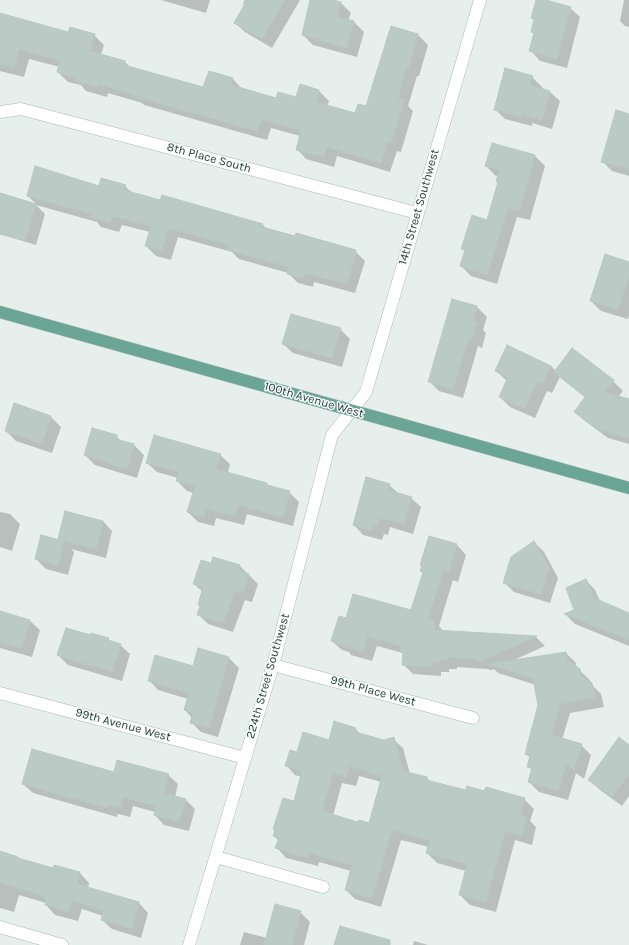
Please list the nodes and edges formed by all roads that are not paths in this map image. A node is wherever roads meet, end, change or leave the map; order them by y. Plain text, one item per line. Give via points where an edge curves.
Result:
1 (480, 0) edge
2 (0, 112) edge
3 (418, 213) junction
4 (0, 312) edge
5 (351, 411) junction
6 (629, 488) edge
7 (273, 665) junction
8 (0, 693) edge
9 (473, 718) dead end
10 (245, 758) junction
11 (216, 857) junction
12 (323, 887) dead end
13 (0, 927) edge
14 (62, 945) edge
15 (189, 945) edge

1 - 3 street, 14th Street Southwest
2 - 3 street, 8th Place South via 22,109
3 - 5 street, 14th Street Southwest via 366,392
4 - 5 main road, 100th Avenue West
5 - 6 main road, 100th Avenue West
5 - 7 street, 224th Street Southwest via 332,435
7 - 9 street, 99th Place West
7 - 10 street, 224th Street Southwest
8 - 10 street, 99th Avenue West
10 - 11 street, 224th Street Southwest
11 - 12 street
11 - 15 street, 224th Street Southwest
13 - 14 street

